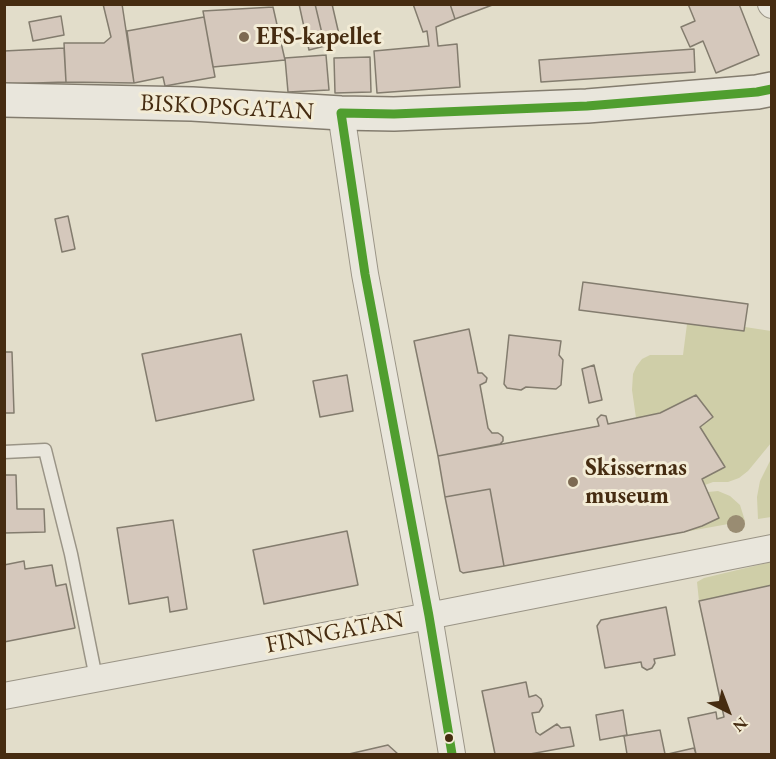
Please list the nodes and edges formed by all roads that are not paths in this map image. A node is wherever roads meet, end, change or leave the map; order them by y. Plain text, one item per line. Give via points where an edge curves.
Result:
1 (771, 89) edge
2 (4, 100) edge
3 (341, 113) junction
4 (4, 452) edge
5 (771, 548) edge
6 (429, 616) junction
7 (96, 678) junction
8 (4, 696) edge
9 (452, 754) edge

1 - 3 street, BISKOPSGATAN via 587,106
2 - 3 street, BISKOPSGATAN via 192,104
3 - 6 street via 365,274
4 - 7 lane via 45,450
5 - 6 street, FINNGATAN
6 - 7 street, FINNGATAN
6 - 9 street
7 - 8 street, FINNGATAN

